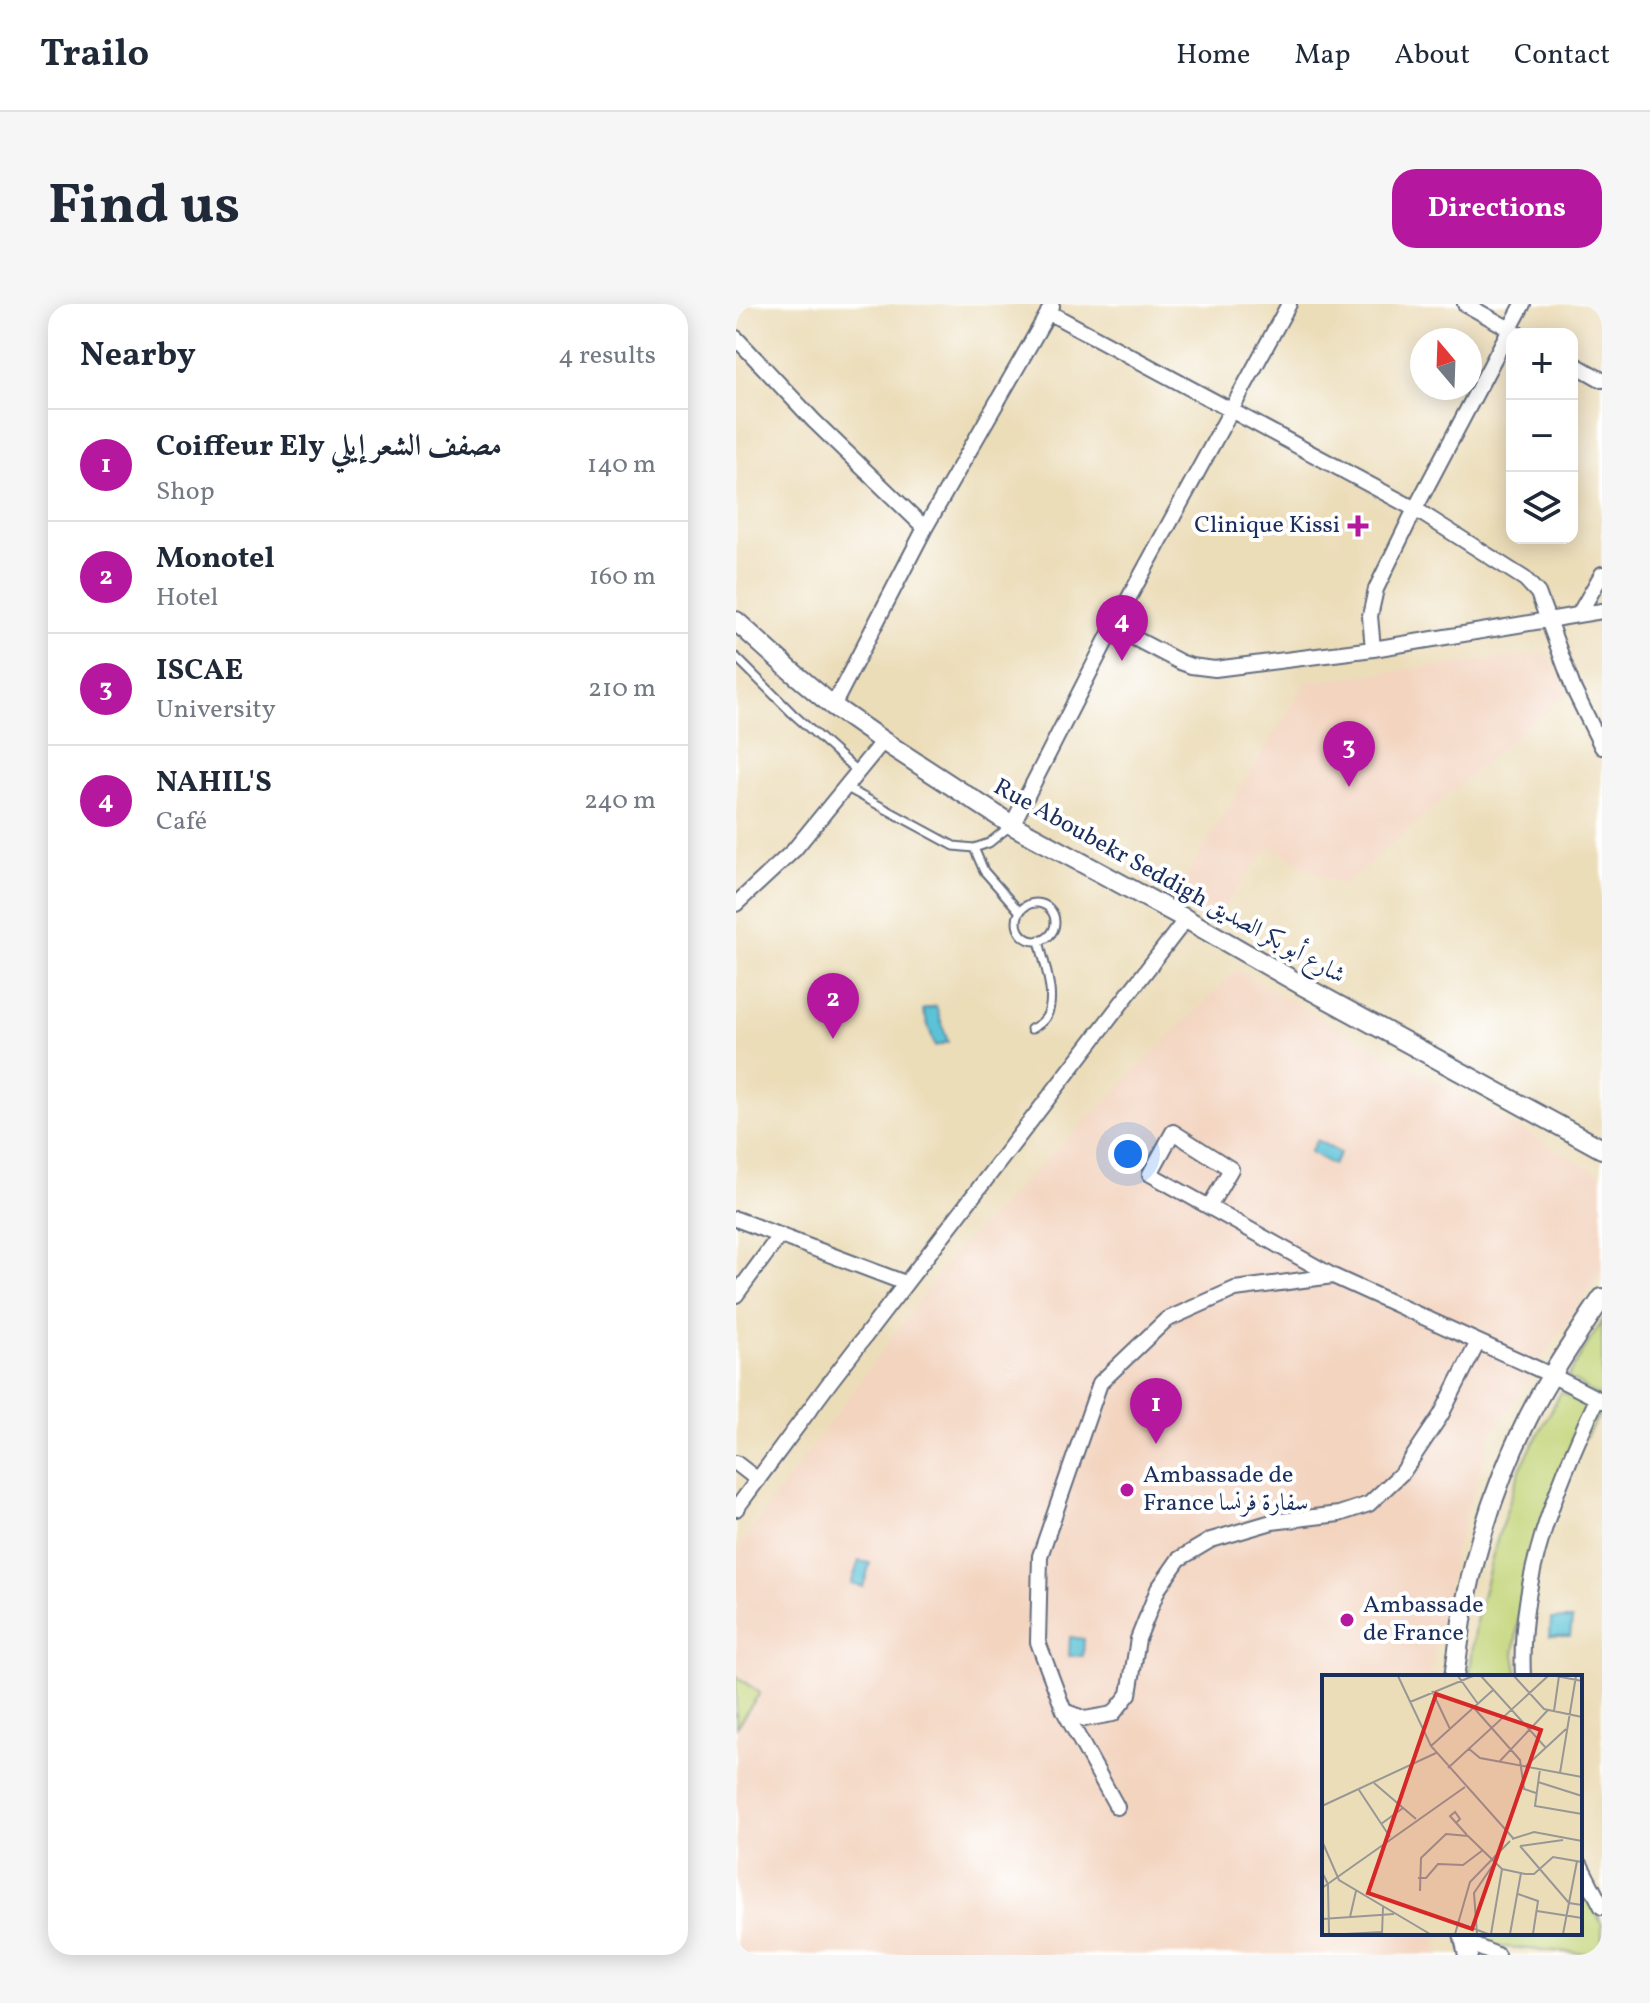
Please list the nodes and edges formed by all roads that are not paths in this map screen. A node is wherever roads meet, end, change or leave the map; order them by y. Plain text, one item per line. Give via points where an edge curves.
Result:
1 (1289, 304) edge
2 (1465, 304) edge
3 (1523, 304) edge
4 (1050, 308) edge
5 (1509, 328) edge
6 (1515, 328) edge
7 (736, 338) edge
8 (1506, 345) edge
9 (1578, 366) edge
10 (1602, 380) edge
11 (1231, 409) junction
12 (1415, 509) junction
13 (925, 528) junction
14 (1602, 574) edge
15 (1602, 611) edge
16 (1579, 614) junction
17 (736, 621) edge
18 (1548, 621) junction
19 (1113, 627) junction
20 (1373, 649) junction
21 (736, 657) edge
22 (833, 706) junction
23 (883, 741) junction
24 (1602, 747) edge
25 (858, 772) junction
26 (845, 787) junction
27 (1012, 825) junction
28 (974, 848) junction
29 (736, 904) edge
30 (1020, 912) junction
31 (1186, 919) junction
32 (1039, 940) junction
33 (1031, 1029) dead end
34 (1602, 1149) edge
35 (1209, 1207) junction
36 (736, 1219) edge
37 (780, 1235) junction
38 (1333, 1276) junction
39 (905, 1283) junction
40 (736, 1295) edge
41 (1599, 1306) edge
42 (1478, 1342) junction
43 (1551, 1375) junction
44 (1600, 1400) edge
45 (736, 1463) edge
46 (758, 1480) junction
47 (736, 1509) edge
48 (1454, 1675) edge
49 (1523, 1675) edge
50 (1064, 1711) junction
51 (1117, 1807) dead end
52 (1582, 1868) edge
53 (1602, 1907) edge
54 (1465, 1943) edge
55 (1497, 1955) edge

1 - 11 street
2 - 5 street
3 - 6 street
4 - 11 street
4 - 13 street
7 - 13 street
8 - 12 street
9 - 10 street
11 - 12 street
11 - 19 street
12 - 18 street via 1525,579 1538,593
12 - 20 street via 1376,589 1370,616
13 - 22 street
14 - 16 street
15 - 16 street
16 - 18 street
17 - 22 street, Rue Aboubekr Seddigh شارع أبو بكر الصديق
18 - 20 street
18 - 24 street
19 - 20 street via 1203,669
19 - 27 street
21 - 25 lane
22 - 23 street, Rue Aboubekr Seddigh شارع أبو بكر الصديق
23 - 25 street
23 - 27 street, Rue Aboubekr Seddigh شارع أبو بكر الصديق
25 - 26 street
26 - 28 lane via 954,846
26 - 29 street via 794,850
27 - 28 lane
27 - 31 street, Rue Aboubekr Seddigh شارع أبو بكر الصديق
28 - 30 lane via 984,871
30 - 32 lane via 1018,928 1030,940
30 - 32 lane via 1034,903 1054,915 1052,931
31 - 34 street, Rue Aboubekr Seddigh شارع أبو بكر الصديق
31 - 39 street
32 - 33 lane via 1051,1005 1045,1019
35 - 35 street via 1150,1174 1173,1132 1231,1169
35 - 38 street
36 - 37 street
37 - 39 street
37 - 40 street
38 - 42 street
38 - 50 street via 1235,1289 1166,1320 1100,1383 1040,1556 1038,1642
39 - 46 street
41 - 43 street
42 - 43 street
42 - 50 street via 1441,1415 1403,1472 1369,1504 1339,1514 1272,1522 1211,1540 1179,1559 1158,1589 1138,1639 1129,1694 1113,1714 1085,1719
43 - 44 street
43 - 48 street via 1482,1531
44 - 49 street via 1573,1449 1536,1558 1524,1626
45 - 46 street
46 - 47 street
50 - 51 street
52 - 53 street
54 - 55 street

